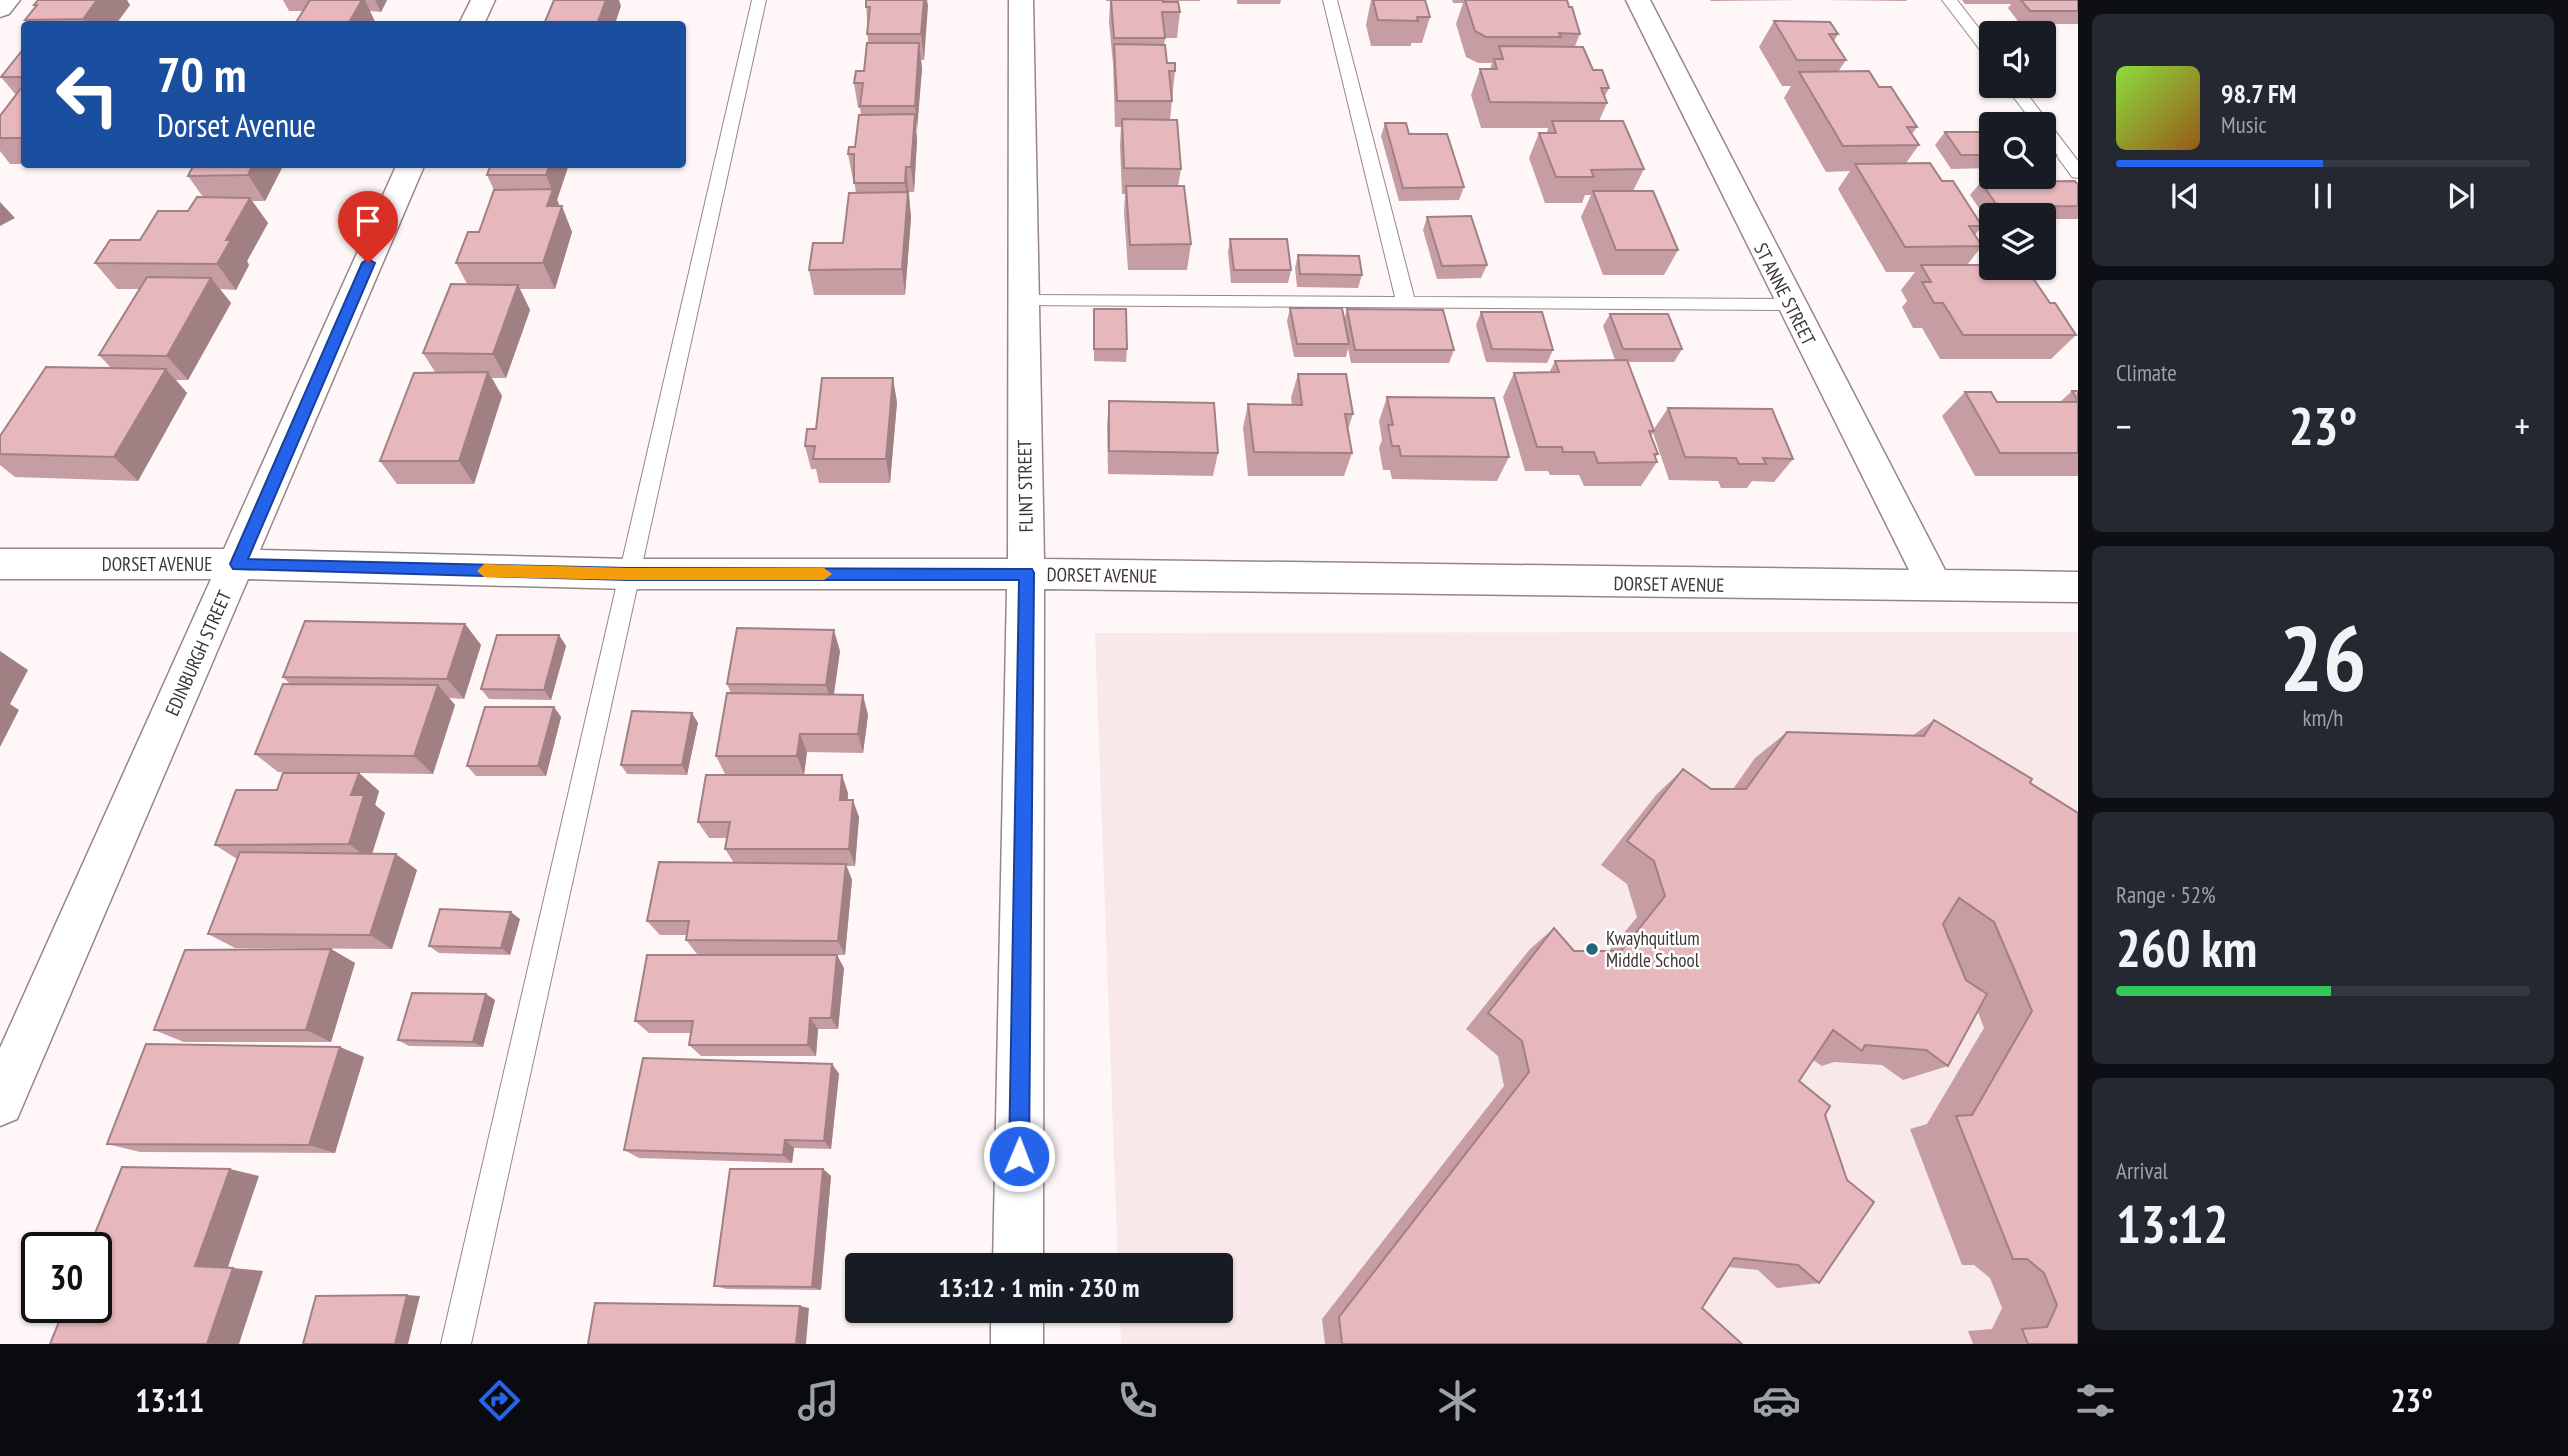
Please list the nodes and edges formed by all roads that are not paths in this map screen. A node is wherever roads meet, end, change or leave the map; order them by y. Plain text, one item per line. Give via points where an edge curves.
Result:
1 (8, 0) edge
2 (483, 0) edge
3 (759, 0) edge
4 (1021, 0) edge
5 (1330, 0) edge
6 (1638, 0) edge
7 (1950, 0) edge
8 (0, 9) edge
9 (473, 21) edge
10 (1979, 39) edge
11 (2056, 143) edge
12 (409, 168) edge
13 (2078, 173) edge
14 (1024, 301) junction
15 (1406, 303) junction
16 (1790, 305) junction
17 (0, 564) edge
18 (238, 564) junction
19 (1027, 573) junction
20 (629, 574) junction
21 (1935, 586) junction
22 (2078, 587) edge
23 (0, 1102) edge
24 (1018, 1253) edge
25 (1017, 1323) edge
26 (456, 1344) edge
27 (1017, 1344) edge

1 - 8 street
2 - 9 street
3 - 20 lane
4 - 14 street, FLINT STREET
5 - 15 lane
6 - 16 street, ST ANNE STREET
7 - 10 lane
11 - 13 lane
12 - 18 street, EDINBURGH STREET
14 - 15 lane
14 - 19 street, FLINT STREET
15 - 16 lane
16 - 21 street, ST ANNE STREET
17 - 18 street, DORSET AVENUE
18 - 20 street, DORSET AVENUE
18 - 23 street, EDINBURGH STREET
19 - 20 street, DORSET AVENUE
19 - 21 street, DORSET AVENUE
19 - 24 street, FLINT STREET
20 - 26 lane
21 - 22 street, DORSET AVENUE
25 - 27 street

